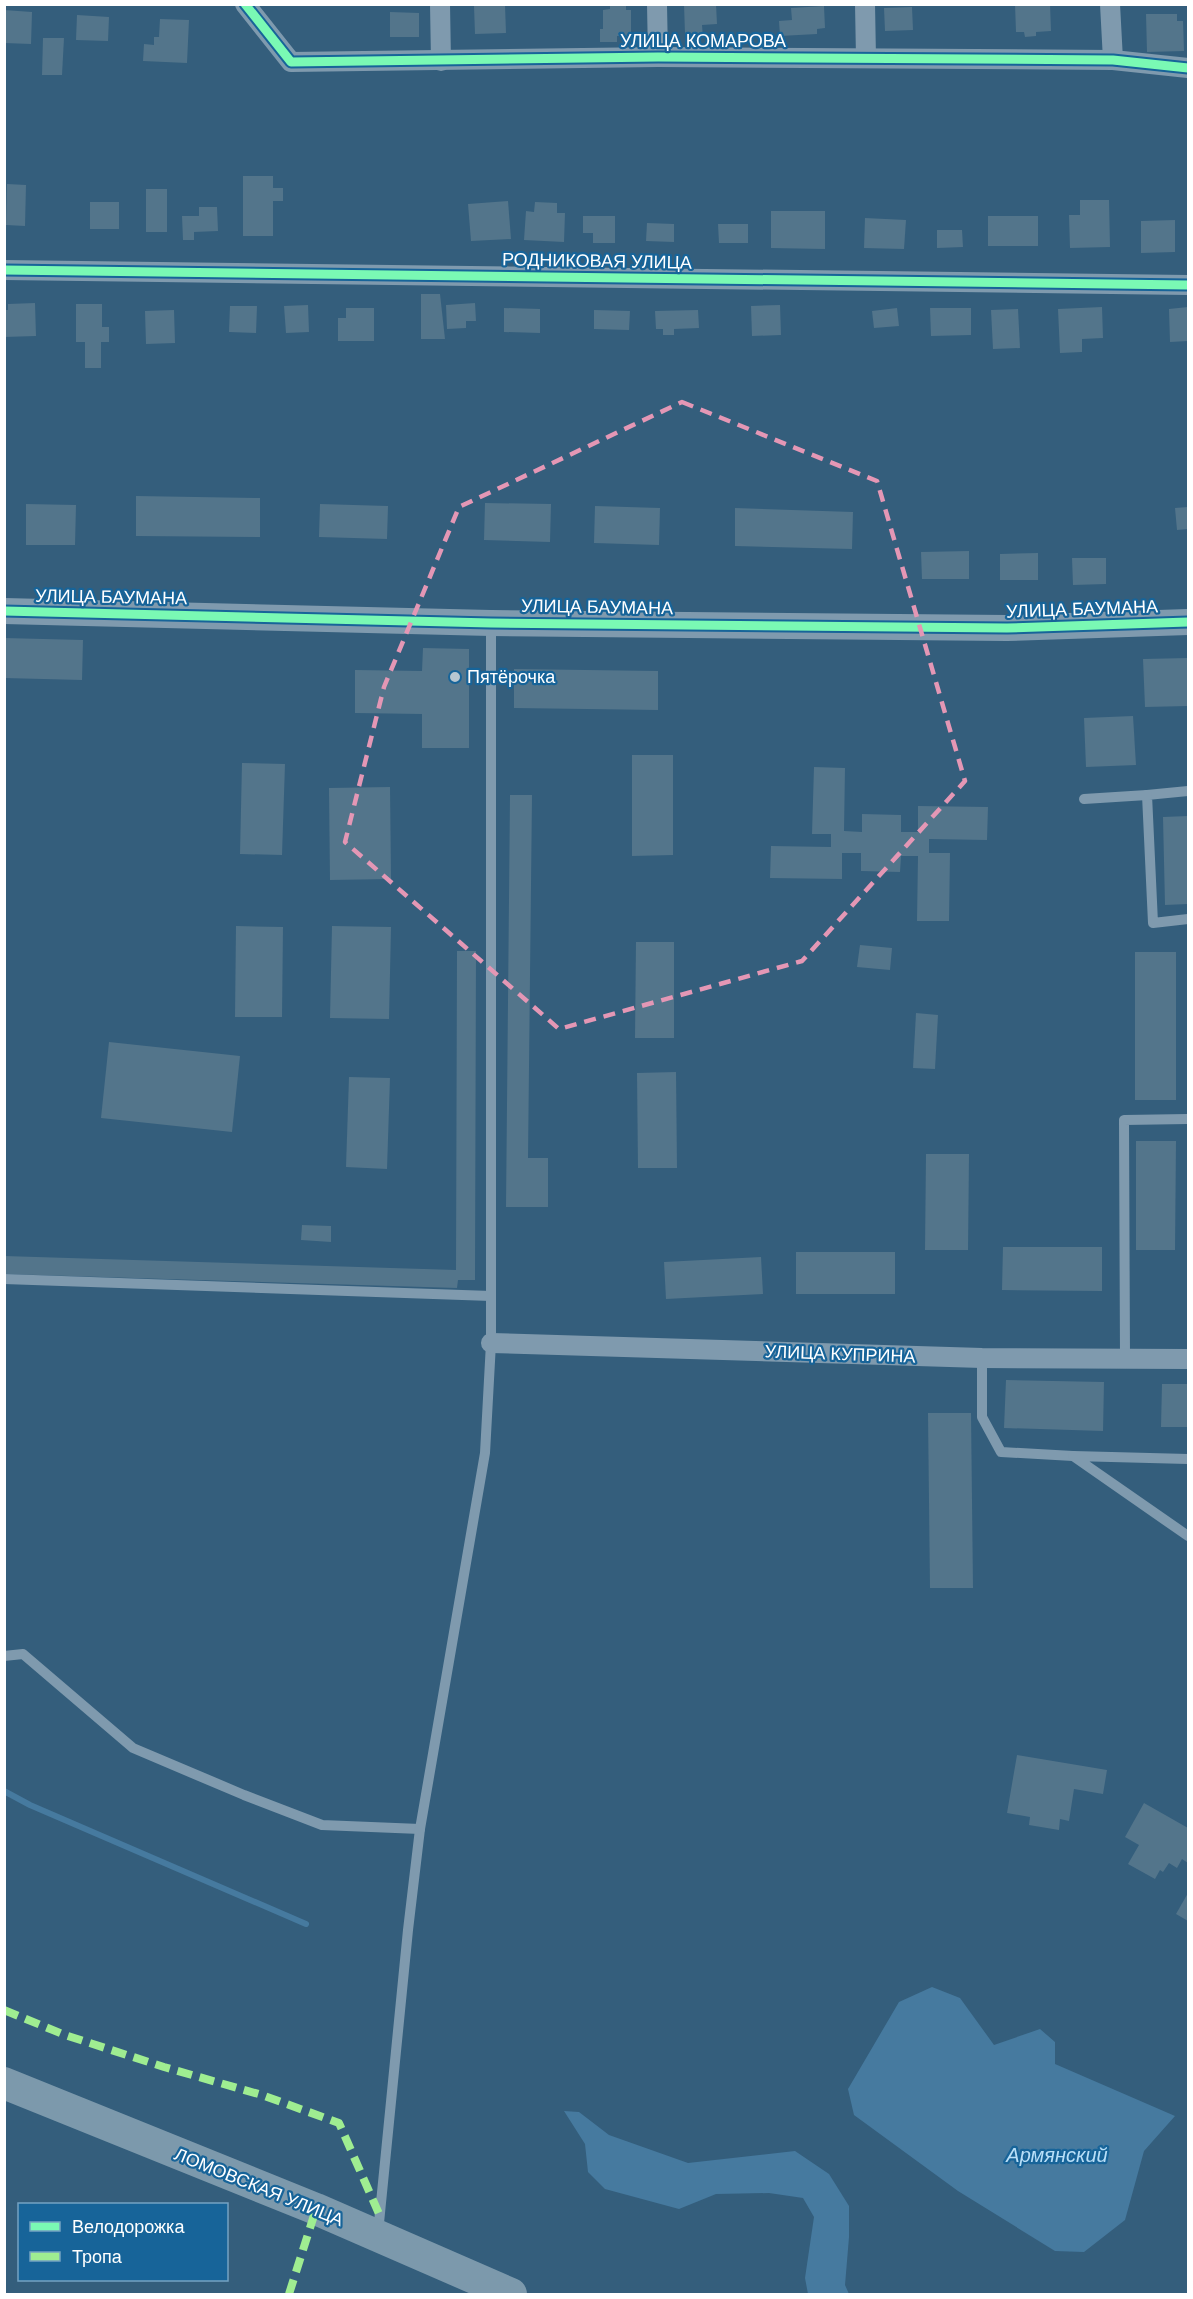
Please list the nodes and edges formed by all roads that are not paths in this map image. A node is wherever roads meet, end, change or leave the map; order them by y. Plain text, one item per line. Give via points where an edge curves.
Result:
1 (245, 4) edge
2 (440, 4) edge
3 (657, 4) edge
4 (865, 4) edge
5 (1110, 4) edge
6 (658, 57) junction
7 (866, 58) junction
8 (1113, 60) junction
9 (441, 61) junction
10 (1188, 68) edge
11 (4, 270) edge
12 (1188, 285) edge
13 (4, 611) edge
14 (1188, 622) edge
15 (491, 623) junction
16 (1188, 790) edge
17 (1147, 795) junction
18 (1084, 799) dead end
19 (1188, 919) edge
20 (1188, 1119) edge
21 (4, 1279) edge
22 (491, 1296) junction
23 (491, 1343) junction
24 (982, 1358) junction
25 (1125, 1359) junction
26 (1188, 1359) edge
27 (1073, 1456) junction
28 (1188, 1459) edge
29 (1188, 1536) edge
30 (4, 1656) edge
31 (420, 1829) junction
32 (4, 2083) edge
33 (377, 2236) junction
34 (511, 2295) edge

1 - 9 street, УЛИЦА КОМАРОВА via 291,62
2 - 9 street
3 - 6 street
4 - 7 street
5 - 8 street
6 - 7 street, УЛИЦА КОМАРОВА
6 - 9 street, УЛИЦА КОМАРОВА
7 - 8 street, УЛИЦА КОМАРОВА
8 - 10 street, УЛИЦА КОМАРОВА
11 - 12 street, РОДНИКОВАЯ УЛИЦА
13 - 15 street, УЛИЦА БАУМАНА
14 - 15 street, УЛИЦА БАУМАНА via 1007,628
15 - 22 lane
16 - 17 lane
17 - 18 lane
17 - 19 lane via 1153,923
20 - 25 lane via 1124,1120
21 - 22 lane
22 - 23 lane
23 - 24 street, УЛИЦА КУПРИНА
23 - 31 lane via 485,1453
24 - 25 street, УЛИЦА КУПРИНА
24 - 27 lane via 982,1417 1001,1452
25 - 26 street, УЛИЦА КУПРИНА
27 - 28 lane
27 - 29 lane
30 - 31 lane via 23,1654 133,1748 244,1795 322,1825
31 - 33 lane
32 - 33 main road, ЛОМОВСКАЯ УЛИЦА
33 - 34 main road, ЛОМОВСКАЯ УЛИЦА

